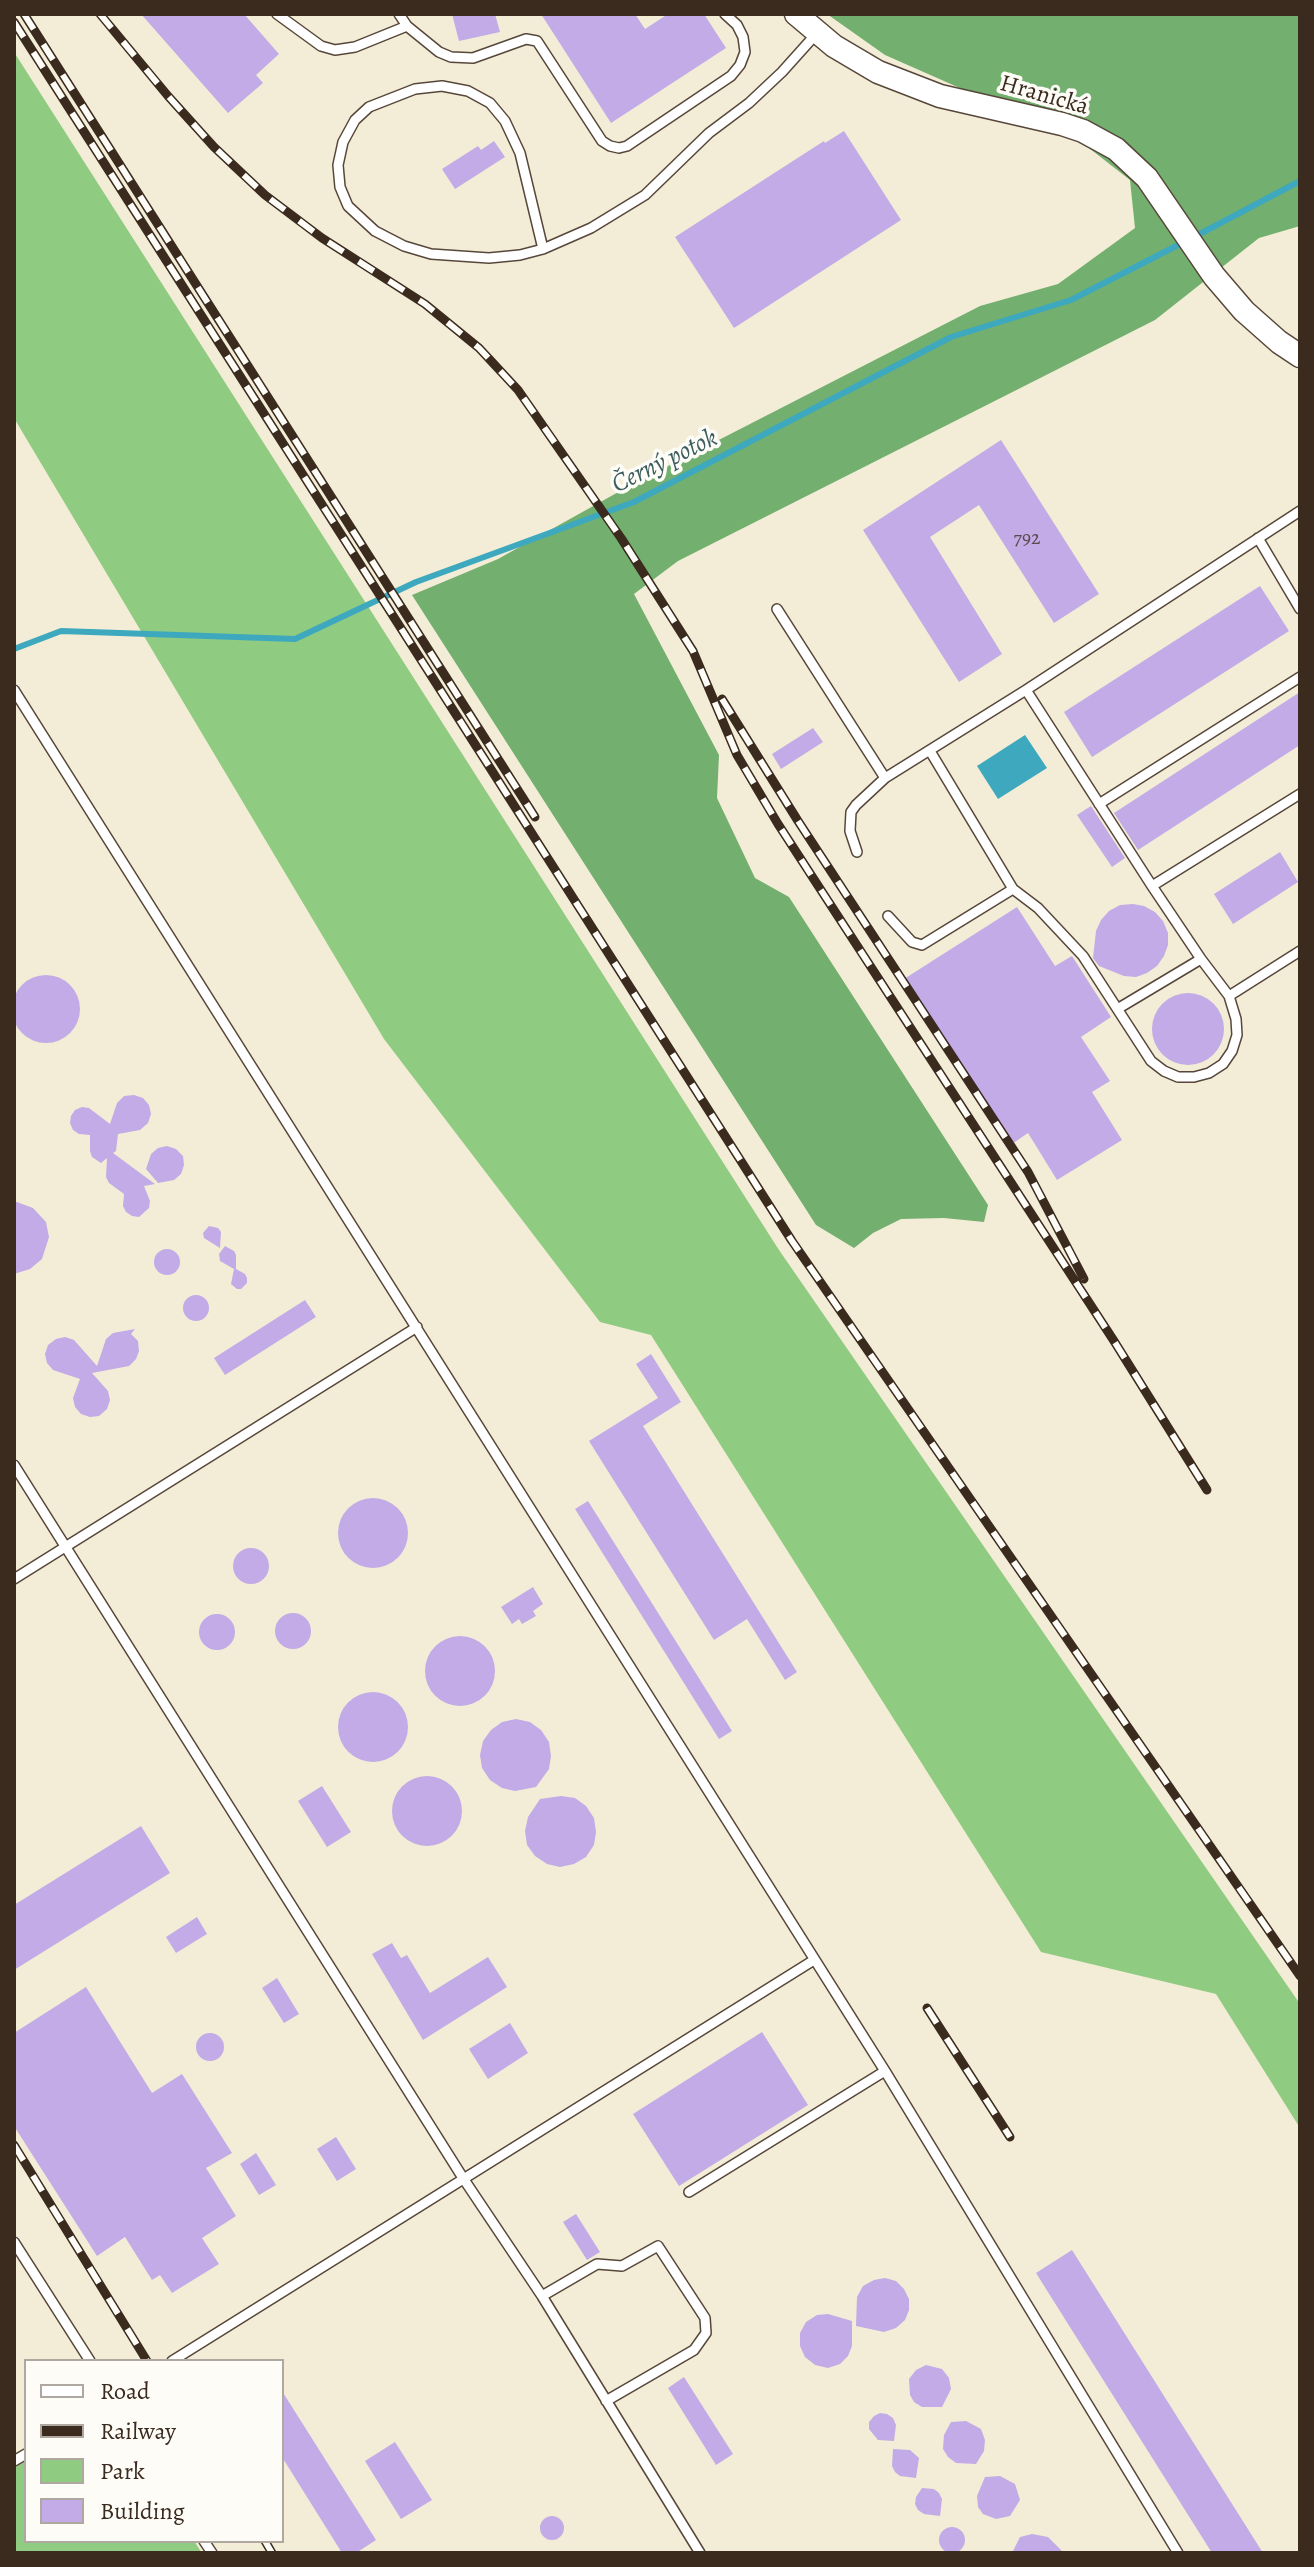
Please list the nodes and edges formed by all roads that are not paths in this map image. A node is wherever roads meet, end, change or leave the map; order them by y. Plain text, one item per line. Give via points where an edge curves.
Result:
1 (277, 14) edge
2 (399, 14) edge
3 (725, 14) edge
4 (796, 14) edge
5 (407, 26) junction
6 (817, 33) junction
7 (543, 249) junction
8 (1300, 356) edge
9 (1300, 511) edge
10 (1258, 538) junction
11 (777, 609) dead end
12 (1300, 609) edge
13 (1300, 677) edge
14 (14, 690) edge
15 (1026, 690) junction
16 (930, 751) junction
17 (885, 778) junction
18 (1300, 794) edge
19 (1099, 804) junction
20 (857, 852) dead end
21 (1152, 886) junction
22 (1013, 889) junction
23 (888, 916) dead end
24 (1300, 951) edge
25 (1201, 959) junction
26 (1229, 996) junction
27 (1119, 1008) junction
28 (417, 1327) junction
29 (14, 1465) edge
30 (65, 1547) junction
31 (14, 1579) edge
32 (814, 1960) junction
33 (885, 2071) junction
34 (463, 2178) junction
35 (689, 2192) dead end
36 (14, 2242) edge
37 (542, 2296) junction
38 (89, 2359) edge
39 (175, 2359) edge
40 (606, 2401) junction
41 (700, 2553) edge
42 (1178, 2553) edge

1 - 5 lane via 335,50
2 - 5 lane
3 - 5 lane via 743,37 740,65 619,148 602,141 537,41 526,39 461,59 439,52
4 - 6 street, Hranická
6 - 7 lane via 782,72 645,195
6 - 8 street, Hranická via 908,84 1040,117 1116,149 1160,195 1244,311
7 - 7 lane via 520,153 490,103 442,86 415,89 369,107 355,120 343,142 340,187 348,206 375,231 431,254 489,258
9 - 10 lane
10 - 12 lane
10 - 15 lane
11 - 17 lane
13 - 19 lane
14 - 28 lane
15 - 16 lane
15 - 19 lane
16 - 17 lane
16 - 22 lane
17 - 20 lane via 851,812
18 - 21 lane
19 - 21 lane
21 - 25 lane
22 - 23 lane via 922,945 912,942
22 - 27 lane via 1083,956
24 - 26 lane
25 - 26 lane
25 - 27 lane
26 - 27 lane via 1237,1035 1232,1051 1223,1064 1194,1077 1178,1077 1151,1061
28 - 30 lane
28 - 32 lane
29 - 30 lane
30 - 31 lane
30 - 34 lane
32 - 33 lane
32 - 34 lane
33 - 35 lane
33 - 42 lane
34 - 37 lane
34 - 39 lane
36 - 38 lane
37 - 40 lane
37 - 40 lane via 597,2264 622,2266 658,2246 705,2318 706,2333 699,2345
40 - 41 lane

